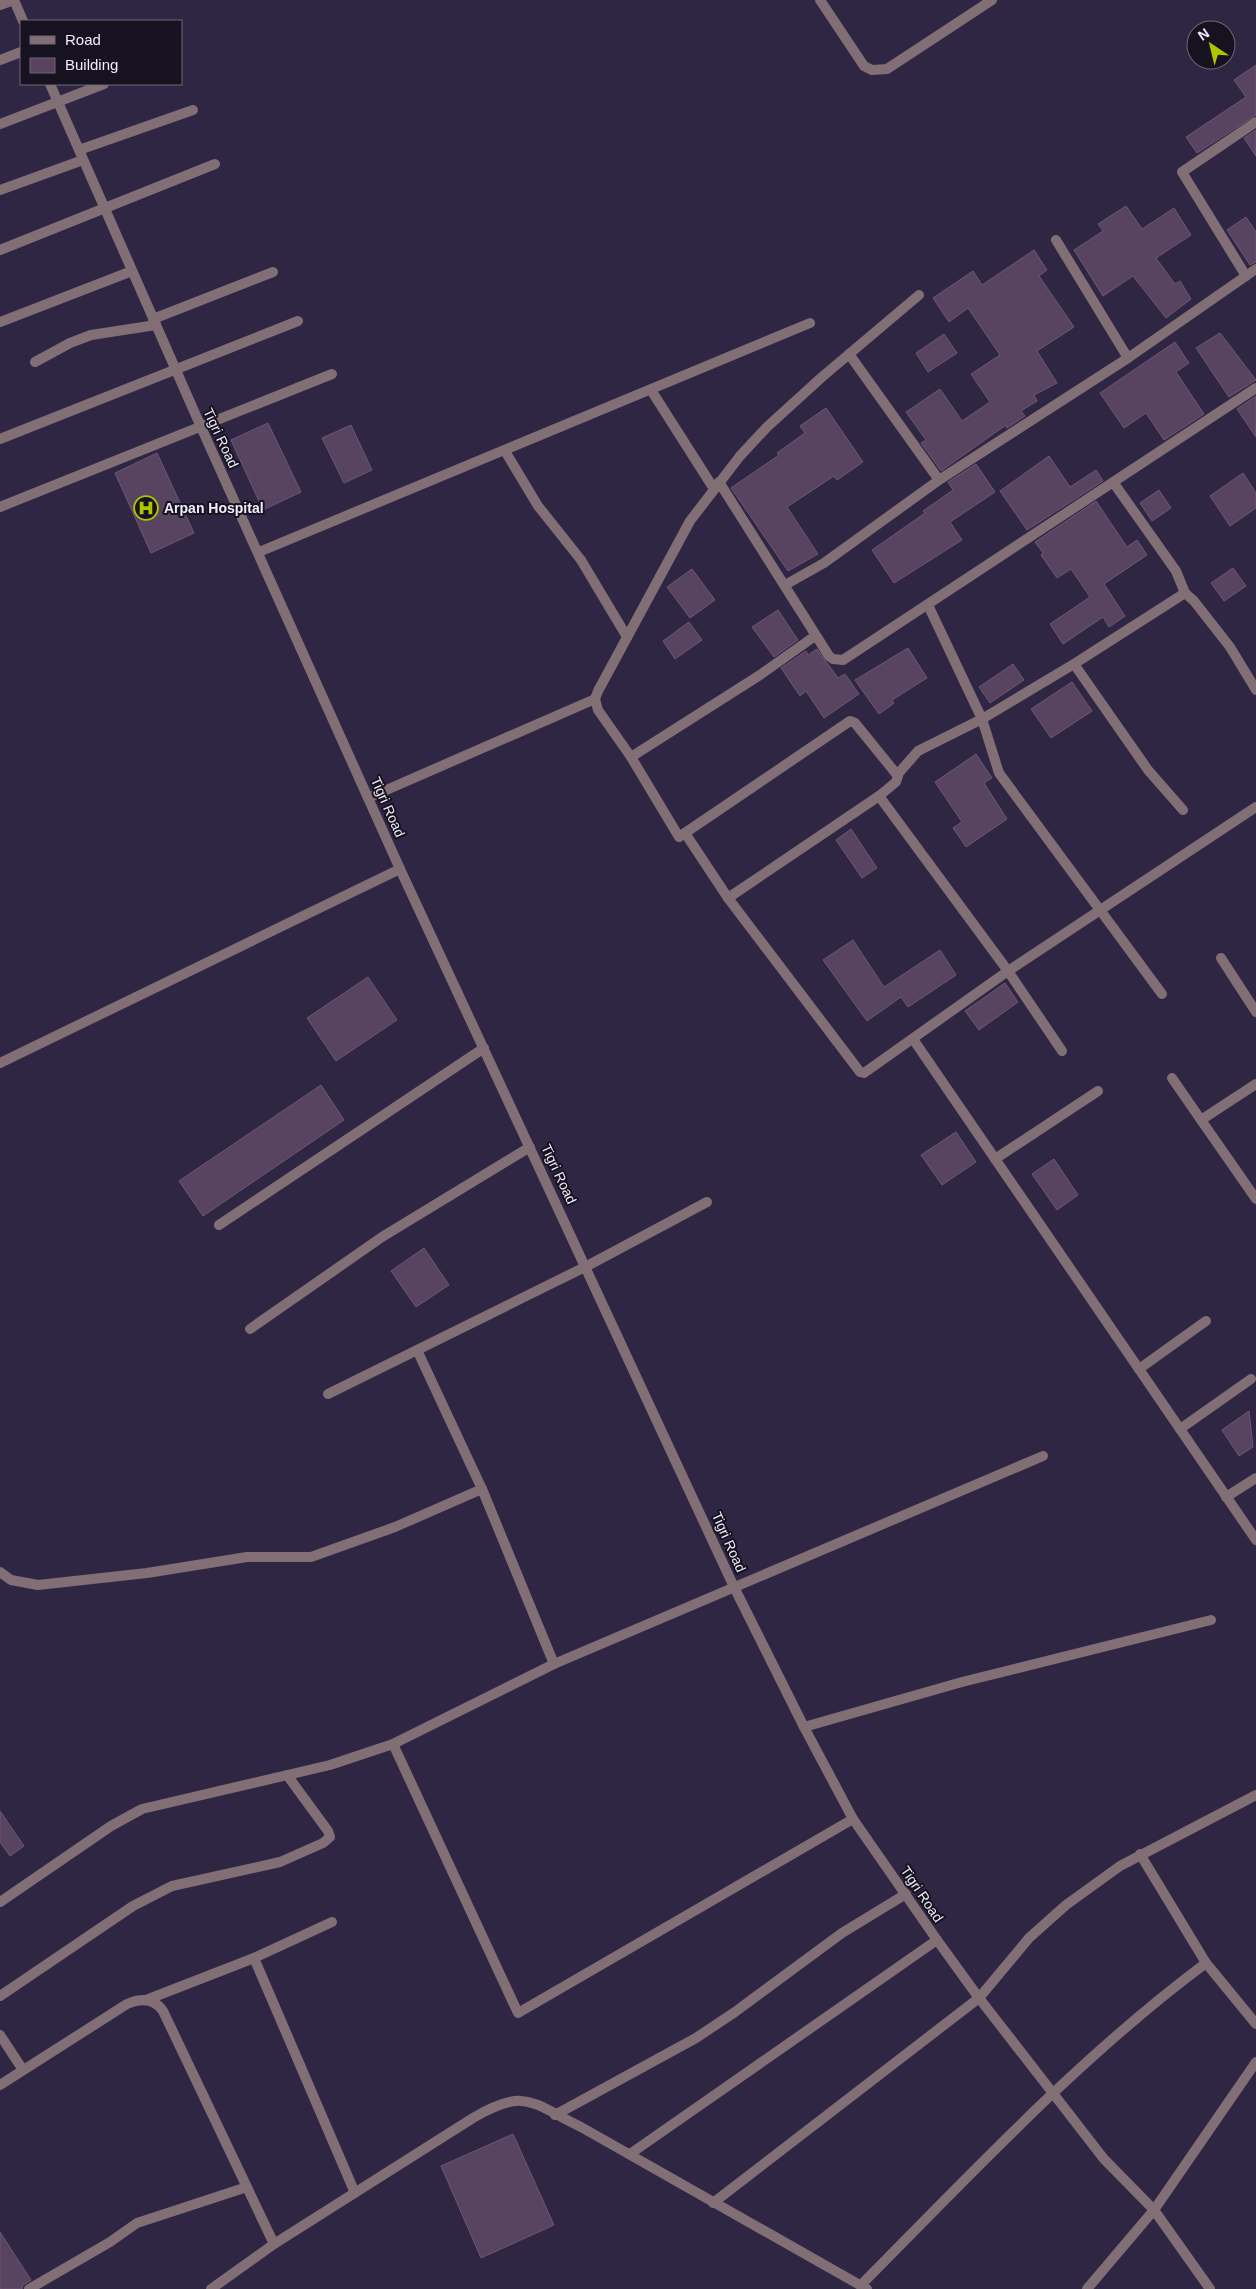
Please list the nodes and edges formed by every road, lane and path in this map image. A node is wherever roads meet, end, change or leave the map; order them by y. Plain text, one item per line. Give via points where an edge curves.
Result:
1 (14, 0) edge
2 (820, 0) edge
3 (992, 0) edge
4 (0, 5) edge
5 (23, 20) edge
6 (20, 52) edge
7 (0, 60) edge
8 (50, 85) edge
9 (102, 85) edge
10 (58, 103) junction
11 (192, 110) dead end
12 (1256, 122) edge
13 (0, 124) edge
14 (81, 155) junction
15 (215, 164) dead end
16 (0, 190) edge
17 (105, 209) junction
18 (1056, 240) dead end
19 (0, 250) edge
20 (1256, 269) edge
21 (132, 271) junction
22 (273, 272) dead end
23 (1246, 276) junction
24 (919, 295) dead end
25 (0, 322) edge
26 (154, 322) junction
27 (298, 322) dead end
28 (810, 323) dead end
29 (849, 354) junction
30 (1128, 358) junction
31 (35, 362) dead end
32 (176, 370) junction
33 (332, 374) dead end
34 (1256, 388) edge
35 (651, 390) junction
36 (201, 427) junction
37 (0, 439) edge
38 (505, 451) junction
39 (939, 480) junction
40 (1114, 482) junction
41 (717, 485) junction
42 (0, 507) edge
43 (259, 552) junction
44 (785, 586) junction
45 (1185, 593) junction
46 (928, 605) junction
47 (815, 636) junction
48 (627, 637) junction
49 (1074, 664) junction
50 (1256, 690) edge
51 (595, 699) junction
52 (982, 719) junction
53 (631, 757) junction
54 (897, 775) junction
55 (879, 796) junction
56 (368, 798) junction
57 (1255, 809) edge
58 (1183, 810) dead end
59 (686, 833) junction
60 (400, 869) junction
61 (728, 898) junction
62 (1101, 909) junction
63 (1221, 958) dead end
64 (1008, 971) junction
65 (1162, 994) dead end
66 (1256, 1012) edge
67 (913, 1039) junction
68 (484, 1048) junction
69 (1062, 1051) dead end
70 (0, 1063) edge
71 (1172, 1078) dead end
72 (1256, 1084) edge
73 (1098, 1090) dead end
74 (1201, 1120) junction
75 (530, 1147) junction
76 (995, 1159) junction
77 (1256, 1199) edge
78 (707, 1202) dead end
79 (219, 1225) dead end
80 (587, 1266) junction
81 (1206, 1321) dead end
82 (250, 1329) dead end
83 (417, 1350) junction
84 (1138, 1369) junction
85 (1251, 1379) dead end
86 (328, 1394) dead end
87 (1180, 1429) junction
88 (1043, 1456) dead end
89 (1256, 1478) edge
90 (482, 1489) junction
91 (1226, 1497) junction
92 (1256, 1540) edge
93 (0, 1572) edge
94 (734, 1587) junction
95 (1211, 1620) dead end
96 (554, 1664) junction
97 (804, 1728) junction
98 (393, 1744) junction
99 (287, 1775) junction
100 (1256, 1795) edge
101 (853, 1820) junction
102 (1140, 1854) junction
103 (906, 1894) junction
104 (0, 1902) edge
105 (332, 1922) dead end
106 (937, 1940) junction
107 (254, 1958) junction
108 (1206, 1963) junction
109 (0, 1996) edge
110 (979, 1998) junction
111 (146, 2000) junction
112 (1256, 2024) edge
113 (0, 2036) edge
114 (1256, 2062) edge
115 (23, 2070) junction
116 (0, 2085) edge
117 (1052, 2093) junction
118 (555, 2115) junction
119 (630, 2154) junction
120 (247, 2186) junction
121 (355, 2193) junction
122 (713, 2203) junction
123 (1154, 2210) junction
124 (274, 2244) junction
125 (864, 2287) edge
126 (28, 2289) edge
127 (212, 2289) edge
128 (1086, 2289) edge
129 (1210, 2289) edge

1 - 4 street
1 - 5 street
2 - 3 street via 864,66 877,70 887,69
6 - 7 street
8 - 10 street, Tigri Road
9 - 10 street
10 - 13 street
10 - 14 street, Tigri Road
11 - 14 street
12 - 23 street via 1182,172
14 - 16 street
14 - 17 street, Tigri Road
15 - 17 street
17 - 19 street
17 - 21 street, Tigri Road
18 - 30 street
20 - 23 street
21 - 25 street
21 - 26 street, Tigri Road
22 - 26 street
23 - 30 street
24 - 29 street
26 - 31 street via 91,335
26 - 32 street, Tigri Road
27 - 32 street
28 - 35 street
29 - 39 street
29 - 41 street via 767,426
30 - 39 street
32 - 36 street, Tigri Road
32 - 37 street
33 - 36 street
34 - 40 street
35 - 38 street
35 - 41 street
36 - 42 street
36 - 43 street, Tigri Road
38 - 43 street
38 - 48 street via 538,506 581,560
39 - 44 street
40 - 45 street via 1176,571
40 - 46 street
41 - 44 street
41 - 48 street via 690,521
43 - 56 street, Tigri Road
44 - 47 street
45 - 49 street
45 - 50 street via 1230,647
46 - 47 street via 843,660 829,656
46 - 52 street
47 - 53 street
48 - 51 street
49 - 52 street
49 - 58 street via 1148,770
51 - 53 street via 598,710
51 - 56 street
52 - 54 street via 918,752
52 - 62 street via 999,773
53 - 59 street via 679,837
54 - 55 street via 898,780
54 - 59 street via 850,721
55 - 61 street
55 - 64 street
56 - 60 street, Tigri Road
57 - 62 street
59 - 61 street
60 - 68 street, Tigri Road
60 - 70 street
61 - 67 street via 860,1072 865,1073
62 - 64 street
62 - 65 street
63 - 66 street
64 - 67 street
64 - 69 street
67 - 76 street
68 - 75 street, Tigri Road
68 - 79 street
71 - 74 street
72 - 74 street
73 - 76 street
74 - 77 street
75 - 80 street, Tigri Road
75 - 82 street via 382,1237
76 - 84 street
78 - 80 street
80 - 83 street
80 - 94 street, Tigri Road
81 - 84 street
83 - 86 street
83 - 90 street
84 - 87 street
85 - 87 street
87 - 91 street
88 - 94 street
89 - 91 street
90 - 93 street via 395,1527 311,1557 247,1557 147,1573 38,1585 11,1580
90 - 96 street
91 - 92 street
94 - 96 street
94 - 97 street, Tigri Road
95 - 97 street via 962,1682
96 - 98 street
97 - 101 street, Tigri Road
98 - 99 street
98 - 101 street via 518,2013
99 - 104 street via 142,1809
99 - 109 street via 328,1831 330,1837 323,1843 280,1862 172,1886 132,1906
100 - 102 street
101 - 103 street, Tigri Road
102 - 108 street
102 - 110 street via 1101,1879 1041,1926
103 - 106 street, Tigri Road
103 - 118 street via 842,1933 696,2038
105 - 107 street
106 - 110 street, Tigri Road
106 - 119 street
107 - 111 street
107 - 121 street
108 - 112 street
108 - 117 street via 1156,2000
110 - 117 street, Tigri Road
110 - 122 street
111 - 115 street via 127,2004
111 - 120 street via 164,2011
113 - 115 street
114 - 123 street
115 - 116 street
117 - 123 street, Tigri Road via 1104,2159
117 - 125 street
118 - 119 street
118 - 121 street via 524,2100 503,2103 473,2118
119 - 122 street
120 - 124 street
120 - 126 street via 137,2223
121 - 124 street
122 - 125 street
123 - 128 street
123 - 129 street, Tigri Road
124 - 127 street

